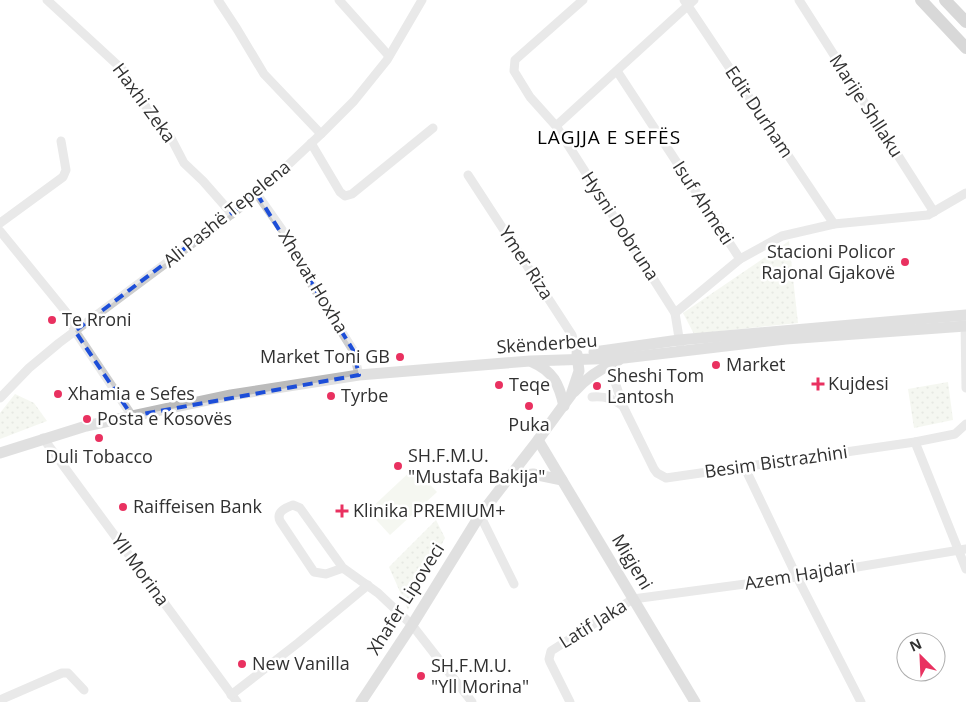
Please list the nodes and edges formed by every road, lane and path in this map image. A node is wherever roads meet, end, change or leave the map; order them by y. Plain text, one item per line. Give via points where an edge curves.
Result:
1 (47, 0) edge
2 (218, 0) edge
3 (339, 0) edge
4 (422, 0) edge
5 (582, 0) edge
6 (799, 0) edge
7 (921, 0) edge
8 (945, 0) edge
9 (688, 2) edge
10 (966, 22) edge
11 (966, 48) edge
12 (389, 56) junction
13 (617, 71) junction
14 (556, 126) junction
15 (433, 128) dead end
16 (322, 134) junction
17 (61, 141) dead end
18 (311, 143) junction
19 (468, 175) dead end
20 (966, 193) edge
21 (257, 194) junction
22 (934, 212) junction
23 (232, 214) junction
24 (0, 223) edge
25 (834, 224) junction
26 (0, 231) edge
27 (740, 259) junction
28 (675, 313) junction
29 (966, 321) edge
30 (75, 332) junction
31 (680, 345) junction
32 (578, 357) junction
33 (624, 358) junction
34 (530, 361) junction
35 (359, 375) junction
36 (613, 376) dead end
37 (966, 388) edge
38 (2, 392) edge
39 (571, 395) junction
40 (592, 397) dead end
41 (564, 406) junction
42 (623, 406) junction
43 (132, 416) junction
44 (966, 424) edge
45 (43, 438) junction
46 (538, 440) junction
47 (914, 442) junction
48 (0, 453) edge
49 (744, 466) junction
50 (507, 478) junction
51 (562, 480) junction
52 (480, 515) junction
53 (962, 549) edge
54 (343, 568) junction
55 (966, 569) edge
56 (797, 577) junction
57 (514, 584) dead end
58 (368, 585) junction
59 (633, 599) junction
60 (412, 625) junction
61 (84, 690) dead end
62 (234, 699) edge
63 (0, 700) edge
64 (361, 702) edge
65 (472, 702) edge
66 (570, 702) edge
67 (695, 702) edge
68 (861, 702) edge

1 - 23 street, Haxhi Zeka via 124,71 131,88 171,138 184,163
2 - 16 street via 264,74
3 - 12 street
4 - 12 street, Ali Pashë Tepelena
5 - 14 street, Hysni Dobruna via 515,60 514,71 530,97
6 - 22 street, Marije Shllaku
7 - 11 main road
8 - 10 main road
9 - 13 street
9 - 25 street, Edit Durham
12 - 16 street, Ali Pashë Tepelena via 354,101
13 - 14 street
13 - 27 street, Isuf Ahmeti
14 - 28 street, Hysni Dobruna
15 - 18 street via 352,194 345,196
16 - 18 street, Ali Pashë Tepelena
17 - 24 street via 66,170 63,177
18 - 21 street, Ali Pashë Tepelena
19 - 32 street, Ymer Riza via 572,335
20 - 22 street
21 - 23 street, Ali Pashë Tepelena
21 - 35 street, Xhevat Hoxha via 353,350
22 - 25 street
23 - 30 street, Ali Pashë Tepelena
25 - 27 street via 782,236
26 - 30 street via 66,312
27 - 28 street
28 - 31 street, Hysni Dobruna
29 - 31 main road, Skënderbeu via 801,338
29 - 37 street
30 - 38 street, Ali Pashë Tepelena
30 - 43 street
31 - 32 main road, Skënderbeu
31 - 33 main road, Skënderbeu
32 - 33 main road, Skënderbeu
32 - 34 main road, Skënderbeu
32 - 39 main road, Xhafer Lipoveci via 579,371
33 - 39 main road via 598,370
34 - 35 main road, Skënderbeu
34 - 41 main road via 549,372 561,391
35 - 43 main road, Skënderbeu via 231,395
36 - 42 street
39 - 41 main road, Xhafer Lipoveci
40 - 42 street via 610,398
41 - 46 main road, Xhafer Lipoveci
42 - 49 street, Besim Bistrazhini via 654,469 662,476 672,478
43 - 45 main road, Skënderbeu
44 - 47 street, Besim Bistrazhini via 955,434
45 - 48 main road, Skënderbeu
45 - 62 street, Yll Morina
46 - 50 main road, Xhafer Lipoveci
46 - 51 main road, Migjeni
47 - 49 street, Besim Bistrazhini
47 - 53 street
49 - 56 street
50 - 51 main road via 533,474
50 - 52 main road, Xhafer Lipoveci
51 - 59 main road, Migjeni
52 - 57 street
52 - 60 main road, Xhafer Lipoveci
53 - 55 street
53 - 56 street, Azem Hajdari
54 - 54 street via 298,506 292,504 280,512 280,522 314,572 326,574
54 - 58 street
56 - 59 street, Azem Hajdari
56 - 68 street
58 - 60 street
58 - 62 street
59 - 66 street, Latif Jaka via 551,651 550,662
59 - 67 main road, Migjeni
60 - 64 main road, Xhafer Lipoveci
60 - 65 street
61 - 63 street via 68,673 62,673

